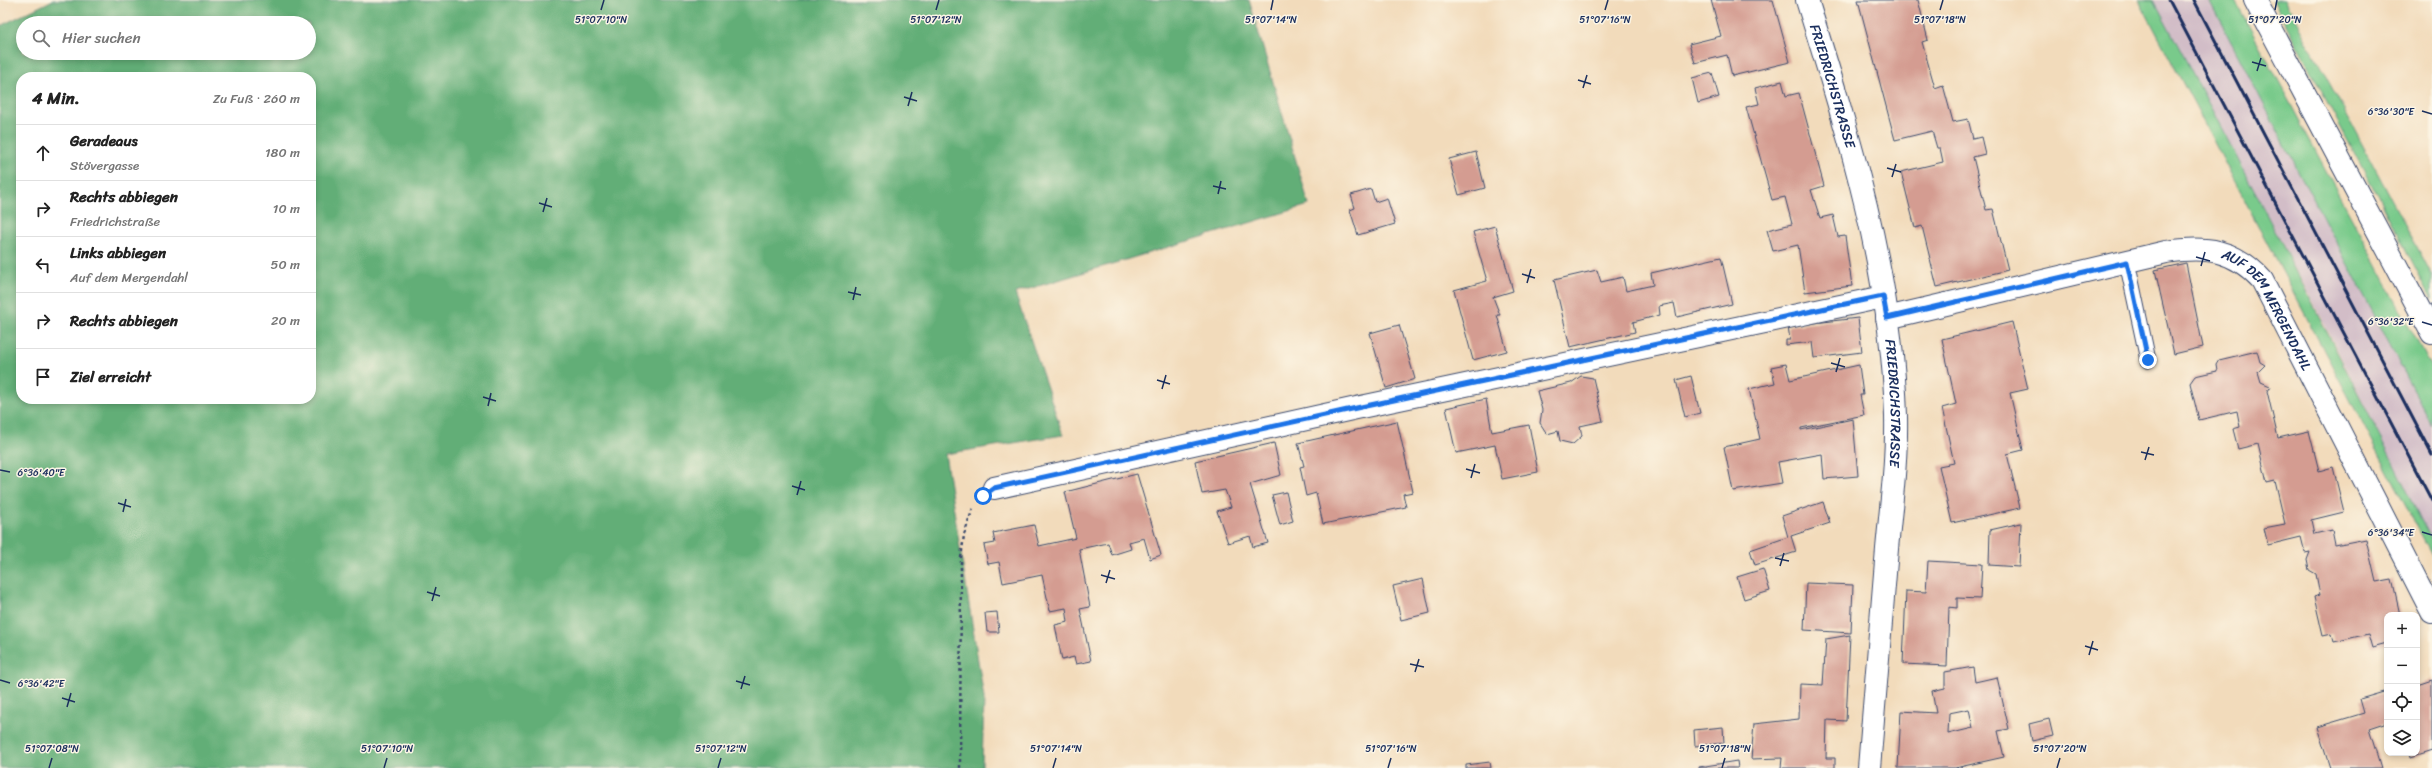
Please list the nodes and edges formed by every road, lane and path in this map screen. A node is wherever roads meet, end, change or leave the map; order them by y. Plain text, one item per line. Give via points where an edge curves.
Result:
1 (1807, 0) edge
2 (2255, 0) edge
3 (2127, 262) junction
4 (1883, 296) junction
5 (1887, 318) junction
6 (2432, 333) edge
7 (2148, 360) dead end
8 (994, 488) joint
9 (2432, 612) edge
10 (960, 768) edge
11 (1869, 768) edge

1 - 4 street, FRIEDRICHSTRASSE via 1856,164
2 - 6 street
3 - 5 street, AUF DEM MERGENDAHL
3 - 7 lane
3 - 9 street, AUF DEM MERGENDAHL via 2182,250 2215,250 2246,264 2262,280
4 - 5 street, FRIEDRICHSTRASSE
4 - 8 street
5 - 11 street, FRIEDRICHSTRASSE via 1894,379 1896,437
8 - 10 path via 974,507 964,535 961,558

